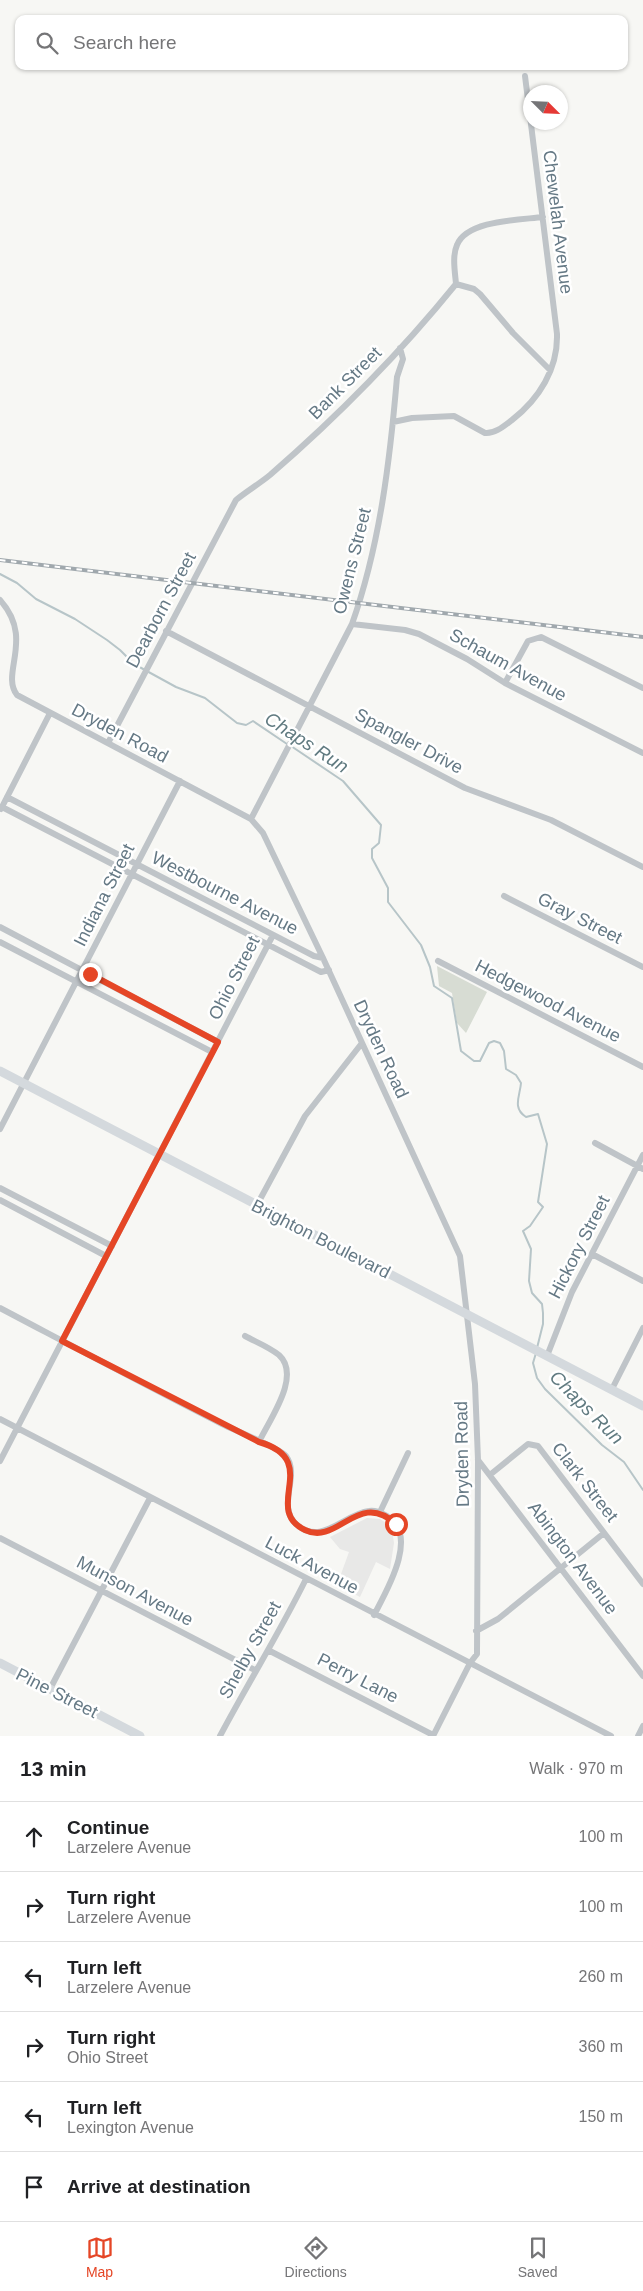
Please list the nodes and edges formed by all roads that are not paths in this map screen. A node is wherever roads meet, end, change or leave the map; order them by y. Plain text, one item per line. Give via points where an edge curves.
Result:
1 (525, 76) dead end
2 (543, 217) junction
3 (456, 284) junction
4 (400, 348) junction
5 (550, 370) junction
6 (393, 422) junction
7 (244, 493) joint
8 (0, 600) edge
9 (352, 624) junction
10 (166, 631) junction
11 (505, 683) junction
12 (643, 688) edge
13 (309, 706) junction
14 (50, 713) junction
15 (108, 743) junction
16 (643, 753) edge
17 (180, 782) junction
18 (7, 797) junction
19 (1, 809) edge
20 (251, 819) junction
21 (137, 864) junction
22 (643, 867) edge
23 (132, 875) junction
24 (504, 896) dead end
25 (0, 928) edge
26 (273, 935) junction
27 (0, 942) edge
28 (267, 946) junction
29 (323, 958) junction
30 (438, 961) dead end
31 (643, 968) edge
32 (82, 970) junction
33 (329, 970) junction
34 (76, 982) junction
35 (218, 1042) junction
36 (362, 1043) junction
37 (212, 1052) junction
38 (643, 1067) edge
39 (0, 1071) edge
40 (23, 1084) junction
41 (0, 1129) edge
42 (595, 1144) dead end
43 (160, 1154) junction
44 (643, 1154) edge
45 (640, 1167) edge
46 (0, 1188) edge
47 (0, 1200) edge
48 (257, 1205) junction
49 (112, 1246) junction
50 (592, 1254) junction
51 (106, 1256) junction
52 (643, 1281) edge
53 (0, 1308) edge
54 (468, 1315) junction
55 (643, 1328) edge
56 (245, 1336) dead end
57 (62, 1341) junction
58 (544, 1355) junction
59 (612, 1390) junction
60 (643, 1406) edge
61 (0, 1419) edge
62 (17, 1428) junction
63 (259, 1442) junction
64 (408, 1454) dead end
65 (0, 1460) edge
66 (478, 1460) junction
67 (490, 1474) junction
68 (150, 1498) junction
69 (380, 1512) junction
70 (604, 1533) junction
71 (0, 1538) edge
72 (561, 1568) junction
73 (306, 1579) junction
74 (643, 1584) edge
75 (101, 1591) junction
76 (374, 1615) junction
77 (476, 1631) junction
78 (268, 1650) junction
79 (0, 1663) edge
80 (470, 1663) junction
81 (255, 1670) junction
82 (643, 1676) edge
83 (50, 1689) junction
84 (643, 1726) edge
85 (597, 1733) edge
86 (433, 1735) edge
87 (140, 1736) edge
88 (220, 1736) edge
89 (611, 1736) edge
90 (638, 1736) edge

1 - 2 street, Chewelah Avenue
2 - 3 street via 480,226 464,235 456,248
2 - 5 street, Chewelah Avenue via 557,334 557,350
3 - 4 street, Bank Street
3 - 5 street via 480,294
4 - 6 street, Owens Street via 403,359
4 - 7 street, Bank Street via 348,403 270,475
5 - 6 street, Chewelah Avenue via 540,392 527,408 498,430 485,433 454,416
6 - 9 street, Owens Street via 380,516 366,582
7 - 10 street, Dearborn Street via 236,500
8 - 14 street, Dryden Road via 17,632 11,687 17,695
9 - 11 street, Schaum Avenue via 419,634
9 - 13 street, Owens Street
10 - 13 street, Spangler Drive
10 - 15 street, Dearborn Street
11 - 12 street via 528,641 541,637
11 - 16 street, Schaum Avenue
13 - 20 street, Owens Street
13 - 22 street, Spangler Drive via 466,788 551,820
14 - 15 street, Dryden Road
14 - 18 street
15 - 17 street, Dryden Road
17 - 20 street, Dryden Road
17 - 21 street, Indiana Street
18 - 19 street
18 - 21 street, Westbourne Avenue
19 - 23 street, Westbourne Avenue
20 - 29 street, Dryden Road via 263,833
21 - 23 street, Indiana Street
21 - 26 street, Westbourne Avenue
23 - 28 street, Westbourne Avenue
23 - 32 street, Indiana Street
24 - 31 street, Gray Street
25 - 32 street
26 - 28 street, Ohio Street
26 - 29 street, Westbourne Avenue
27 - 34 street
28 - 33 street, Westbourne Avenue via 321,972
28 - 35 street, Ohio Street
29 - 33 street, Dryden Road
30 - 38 street, Hedgewood Avenue
32 - 34 street, Indiana Street
32 - 35 street
33 - 36 street, Dryden Road
34 - 37 street
34 - 40 street, Indiana Street
35 - 37 street, Ohio Street
36 - 48 street via 305,1116
36 - 54 street, Dryden Road via 460,1256
37 - 43 street, Ohio Street
39 - 40 street, Brighton Boulevard
40 - 41 street, Indiana Street
40 - 43 street, Brighton Boulevard
42 - 45 street
43 - 48 street, Brighton Boulevard
43 - 49 street, Ohio Street
44 - 45 street, Hickory Street
45 - 50 street, Hickory Street
46 - 49 street
47 - 51 street
48 - 54 street, Brighton Boulevard
49 - 51 street, Ohio Street
50 - 52 street
50 - 58 street, Hickory Street
51 - 57 street, Ohio Street
53 - 57 street
54 - 58 street, Brighton Boulevard
54 - 66 street, Dryden Road
55 - 59 street
56 - 63 street via 274,1351 288,1369 286,1386
57 - 62 street, Ohio Street
57 - 63 street
58 - 59 street, Brighton Boulevard
59 - 60 street, Brighton Boulevard
61 - 62 street, Luck Avenue
62 - 65 street, Ohio Street
62 - 68 street, Luck Avenue
63 - 69 street via 286,1456 291,1473 289,1512 292,1519 306,1530 326,1531 369,1511
64 - 69 street
66 - 67 street, Abington Avenue
66 - 77 street, Dryden Road
67 - 70 street, Clark Street via 528,1444 538,1446
67 - 72 street, Abington Avenue
68 - 73 street, Luck Avenue
68 - 75 street
69 - 76 street via 396,1524 401,1539 394,1577
70 - 72 street
70 - 74 street, Clark Street
71 - 75 street, Munson Avenue
72 - 77 street via 488,1626
72 - 82 street, Abington Avenue
73 - 76 street, Luck Avenue
73 - 78 street, Shelby Street
75 - 81 street, Munson Avenue
75 - 83 street
76 - 80 street, Luck Avenue
77 - 80 street, Dryden Road via 477,1654
78 - 81 street, Shelby Street
78 - 86 street, Perry Lane
79 - 83 street, Pine Street
80 - 85 street, Luck Avenue
80 - 86 street, Dryden Road
81 - 88 street, Shelby Street
83 - 87 street, Pine Street
84 - 90 street
85 - 89 street, Luck Avenue

